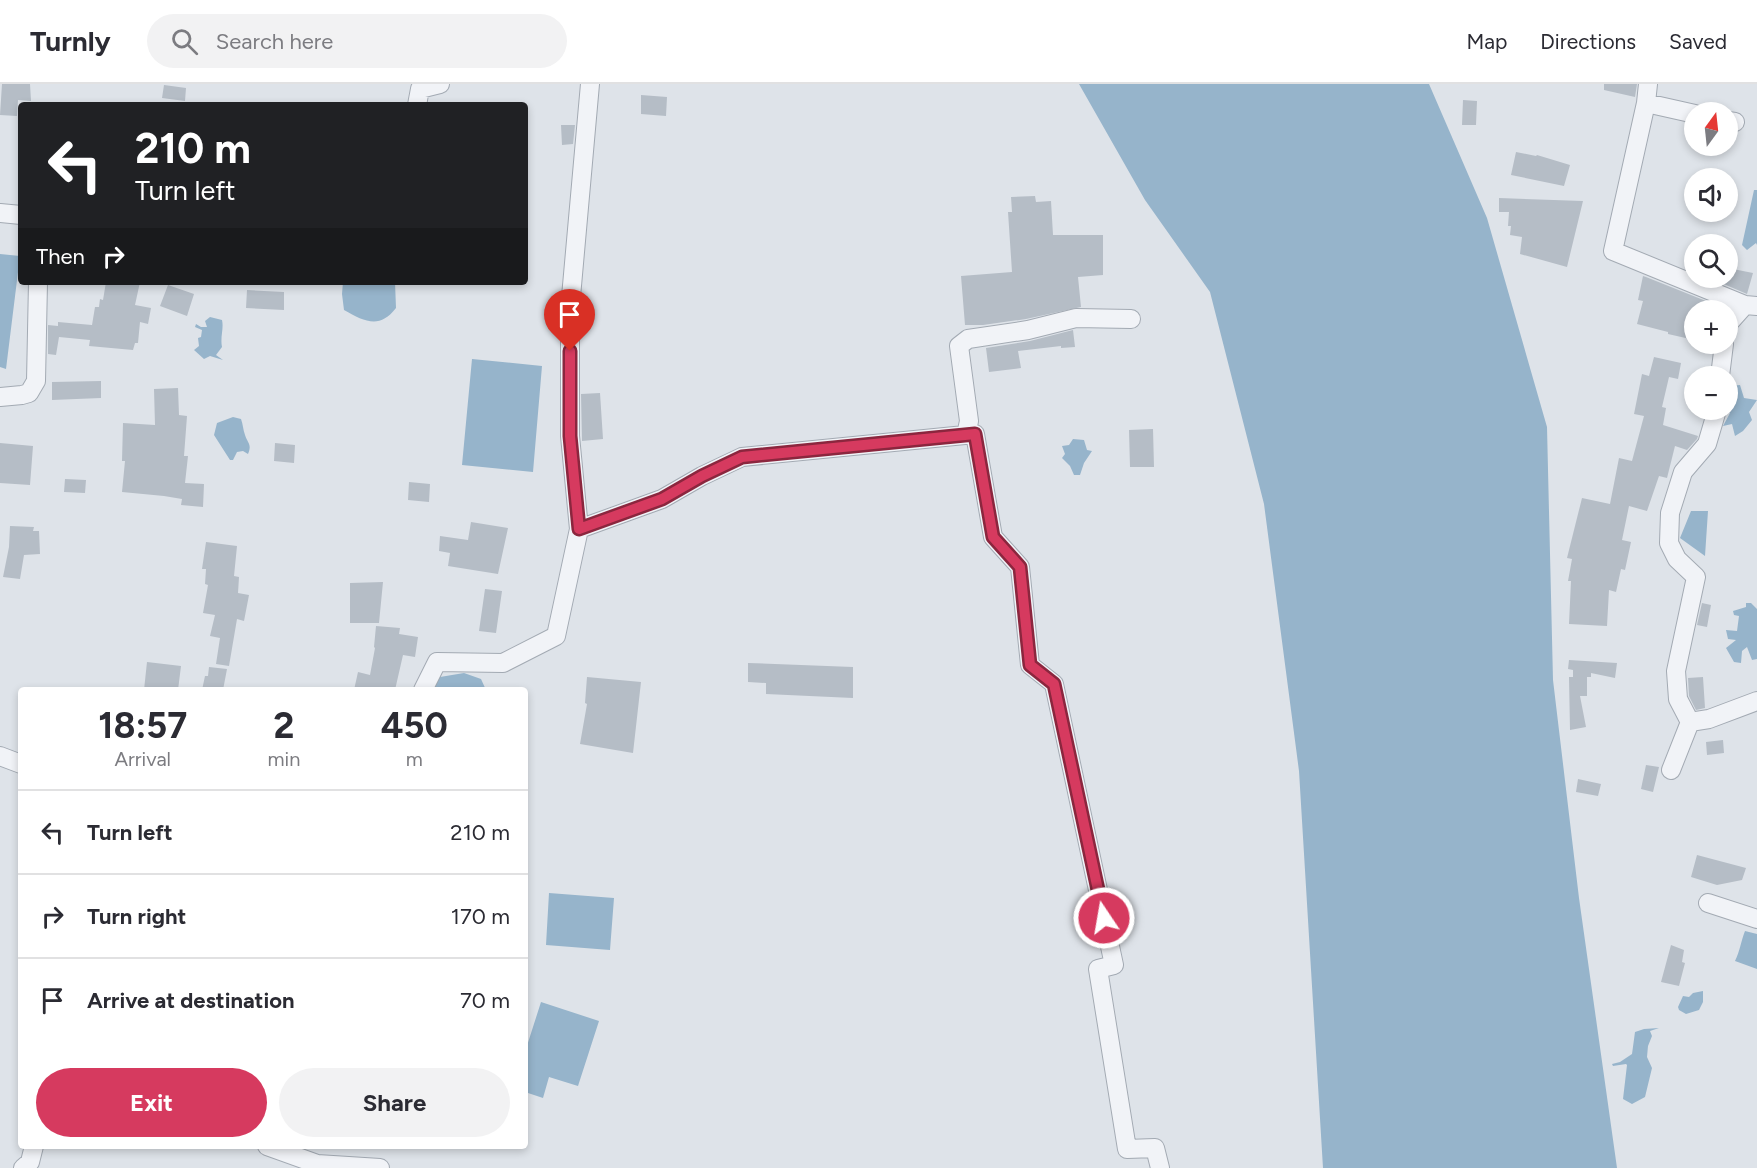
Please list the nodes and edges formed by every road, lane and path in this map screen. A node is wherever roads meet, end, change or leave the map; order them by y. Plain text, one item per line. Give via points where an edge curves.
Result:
1 (440, 84) edge
2 (590, 84) edge
3 (1648, 84) edge
4 (418, 102) edge
5 (1646, 103) junction
6 (1684, 112) edge
7 (0, 213) edge
8 (18, 215) edge
9 (38, 285) edge
10 (1751, 306) edge
11 (1738, 316) edge
12 (1131, 319) dead end
13 (0, 397) edge
14 (1714, 420) edge
15 (966, 435) junction
16 (579, 529) junction
17 (424, 687) edge
18 (1757, 701) edge
19 (1689, 722) junction
20 (0, 756) edge
21 (18, 763) edge
22 (1671, 770) dead end
23 (1708, 903) dead end
24 (1757, 920) edge
25 (33, 1149) edge
26 (275, 1149) edge
27 (23, 1168) edge
28 (380, 1168) edge
29 (1160, 1168) edge

1 - 4 street via 420,89
2 - 16 street via 570,309 570,436
3 - 5 street
5 - 6 street
5 - 10 street via 1613,251
7 - 8 street
9 - 13 street via 36,381 29,393
10 - 11 street
12 - 15 street via 1076,318 968,339 959,346 969,422
14 - 19 street via 1707,444 1683,472 1670,513 1669,543 1677,559 1695,577 1676,671 1678,699
15 - 16 street via 742,457 662,499
15 - 29 street via 975,434 993,537 1020,567 1030,665 1054,684 1114,965 1098,969 1127,1149 1155,1148
16 - 17 street via 556,636 503,663 437,662
18 - 19 street via 1709,719
19 - 22 street
20 - 21 street
23 - 24 street
25 - 27 street via 30,1162
26 - 28 street via 317,1164

